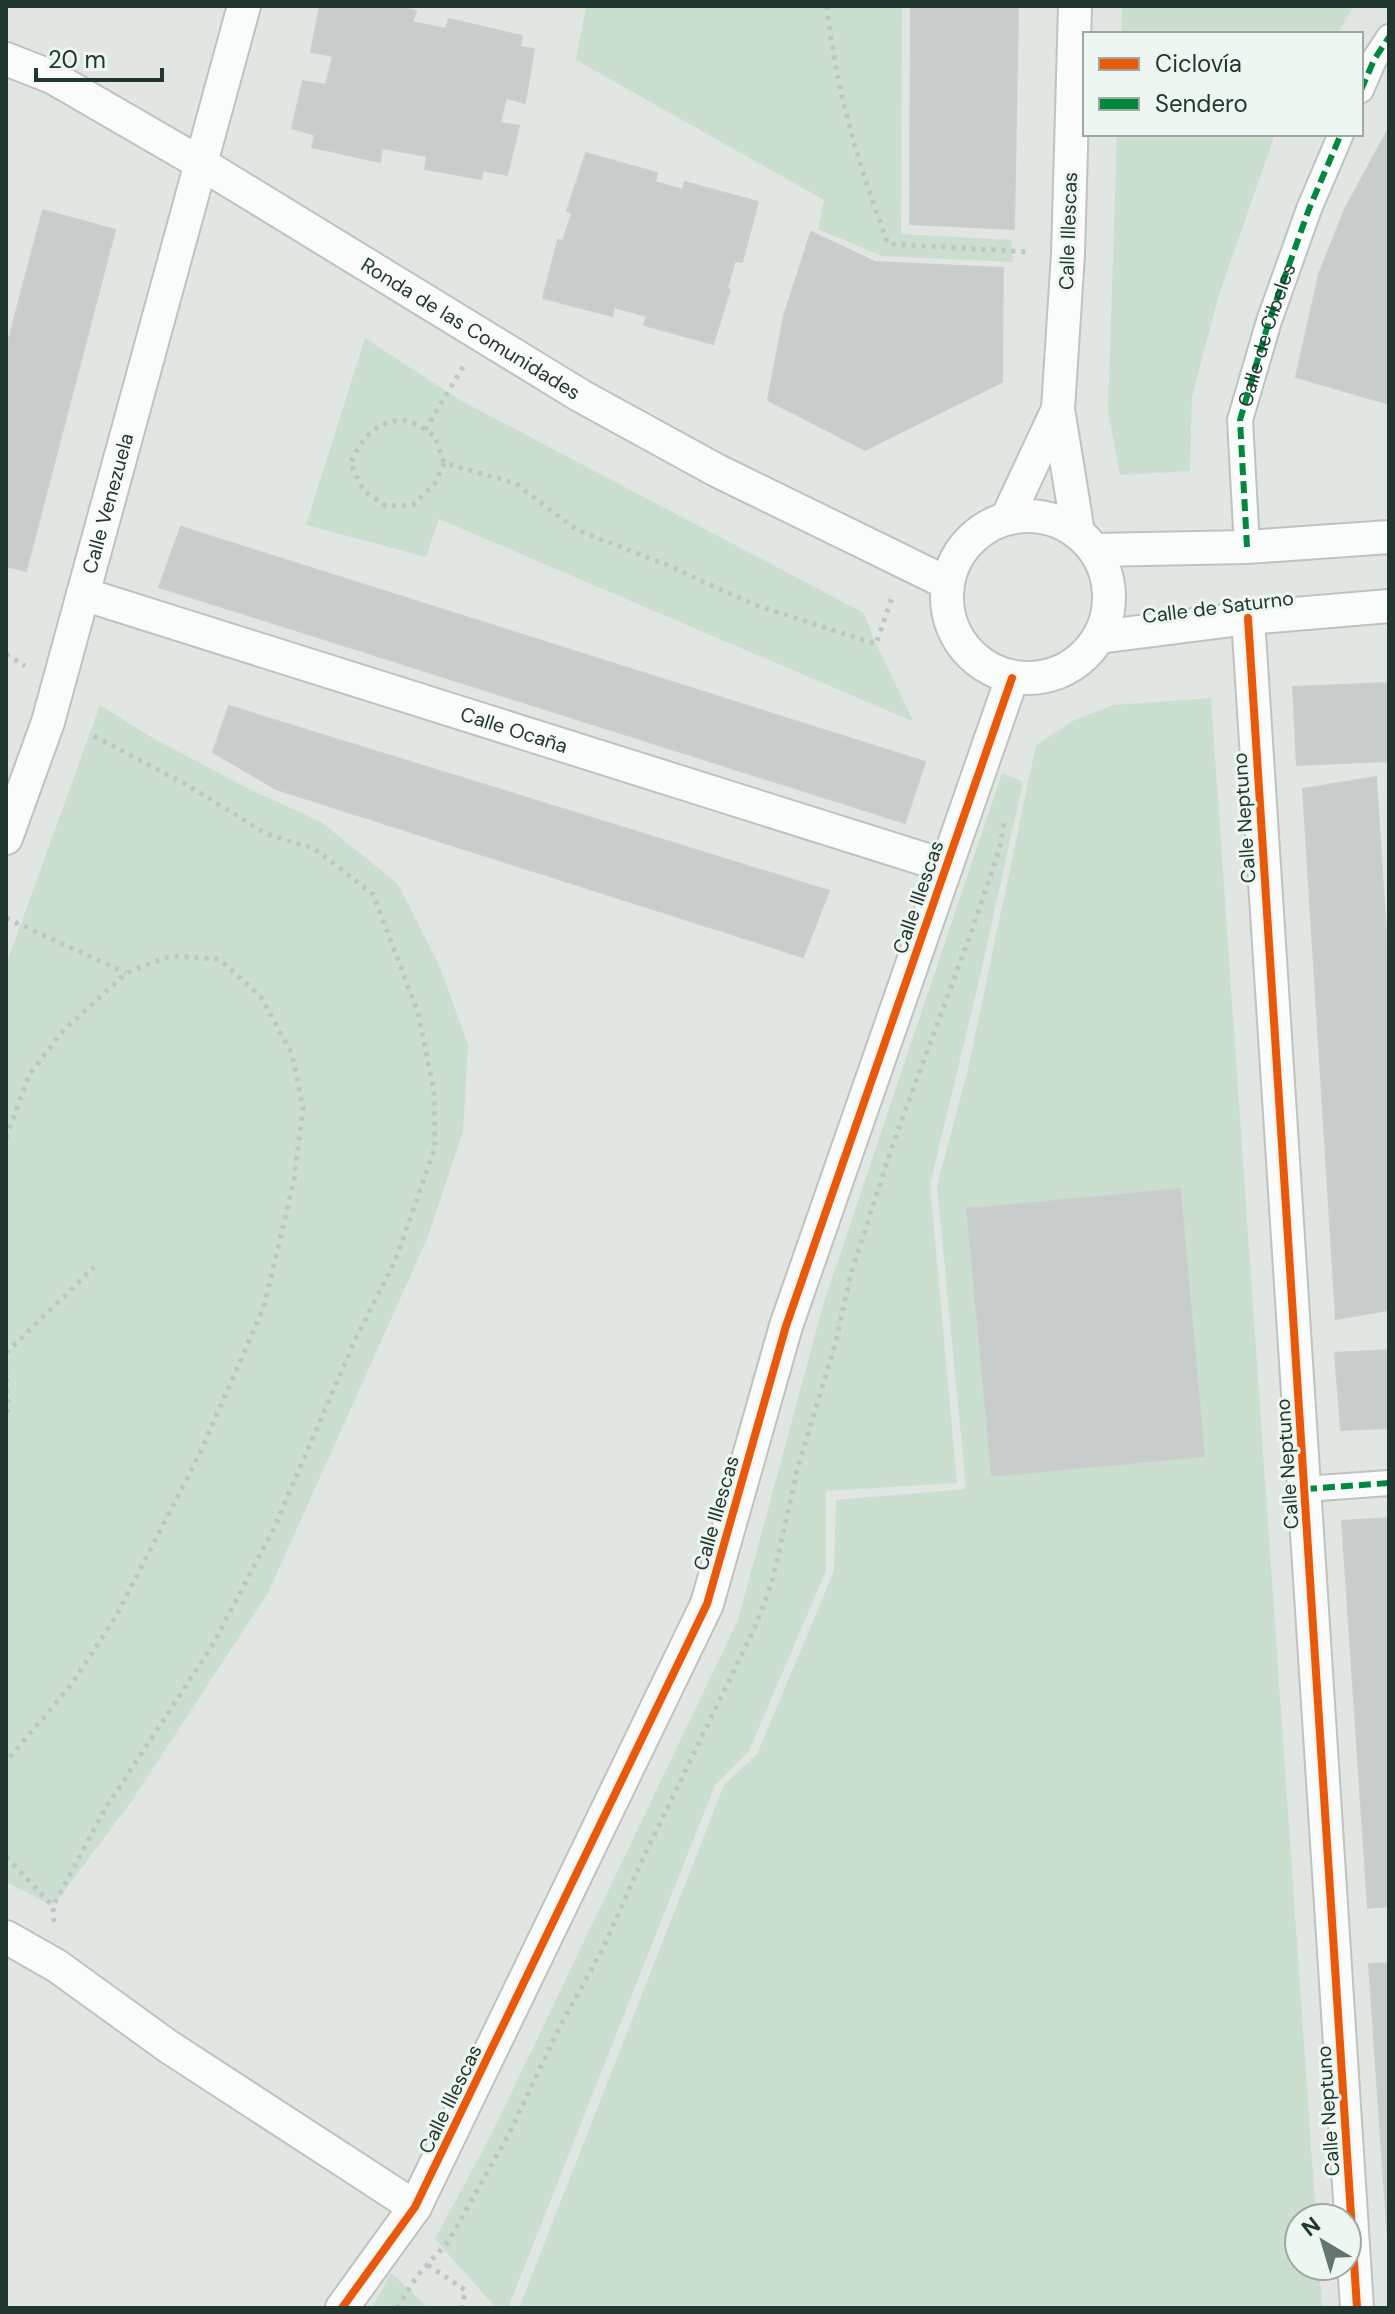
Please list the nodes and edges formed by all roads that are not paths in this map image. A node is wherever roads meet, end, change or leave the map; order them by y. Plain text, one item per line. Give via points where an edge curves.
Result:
1 (244, 6) edge
2 (1075, 6) edge
3 (1389, 37) edge
4 (6, 59) edge
5 (1363, 85) edge
6 (1340, 136) edge
7 (202, 164) junction
8 (1058, 409) junction
9 (1007, 518) junction
10 (1389, 537) edge
11 (1086, 541) junction
12 (1247, 547) junction
13 (947, 583) junction
14 (83, 594) junction
15 (1389, 606) edge
16 (1248, 618) junction
17 (1099, 637) junction
18 (1012, 678) junction
19 (6, 838) edge
20 (946, 866) junction
21 (1389, 1483) edge
22 (1305, 1489) junction
23 (6, 1937) edge
24 (415, 2207) junction
25 (342, 2308) edge
26 (1357, 2308) edge

1 - 7 street, Calle Venezuela
2 - 8 street, Calle Illescas
3 - 5 street
4 - 7 street, Ronda de las Comunidades via 52,77
6 - 12 street, Calle de Cibeles via 1269,321 1240,420
7 - 13 street, Ronda de las Comunidades via 581,396 716,470
7 - 14 street, Calle Venezuela
8 - 9 street, Calle Illescas
8 - 11 street, Calle Illescas
9 - 11 street via 1046,517
9 - 13 street via 966,543
10 - 12 street
11 - 12 street
11 - 17 street via 1103,564 1110,591
13 - 18 street via 947,615 960,644 983,667
14 - 19 street, Calle Venezuela via 48,722
14 - 20 street, Calle Ocaña
15 - 16 street, Calle de Saturno
16 - 17 street, Calle de Saturno
16 - 22 street, Calle Neptuno
17 - 18 street via 1070,667 1041,678
18 - 20 street, Calle Illescas
20 - 24 street, Calle Illescas via 786,1326 707,1604
21 - 22 street
22 - 26 street, Calle Neptuno
23 - 24 street
24 - 25 street, Calle Illescas

